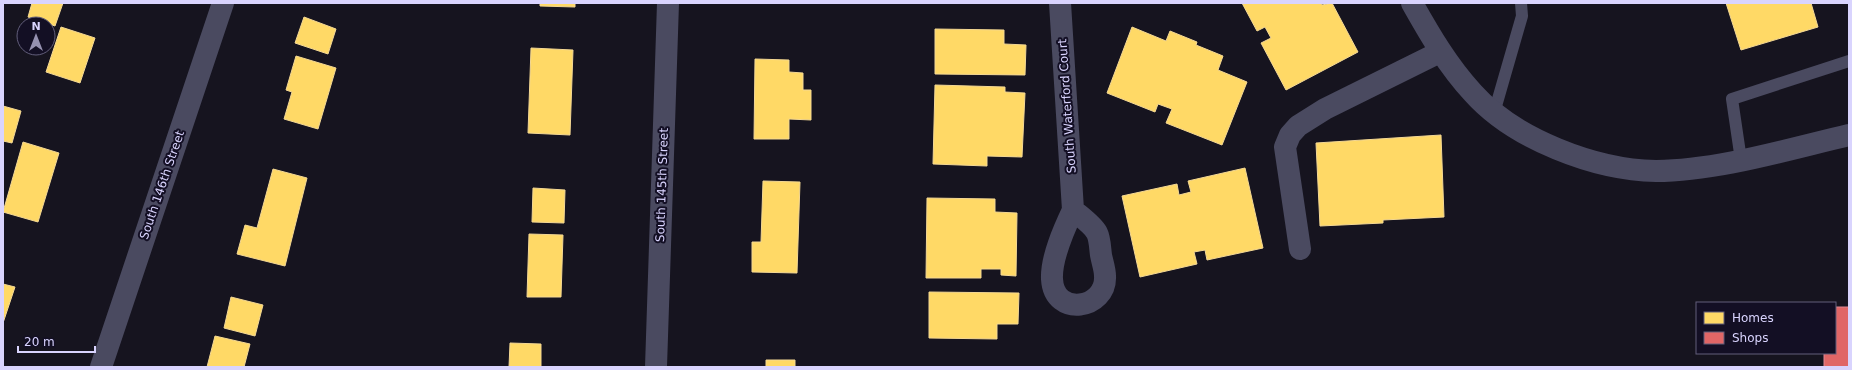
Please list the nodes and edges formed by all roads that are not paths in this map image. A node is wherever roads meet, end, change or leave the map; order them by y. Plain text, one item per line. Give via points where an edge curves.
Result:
1 (223, 3) edge
2 (668, 3) edge
3 (1060, 3) edge
4 (1412, 3) edge
5 (1521, 3) edge
6 (1440, 52) junction
7 (1849, 61) edge
8 (1494, 113) junction
9 (1849, 135) edge
10 (1741, 160) junction
11 (1073, 210) dead end
12 (1300, 249) dead end
13 (100, 367) edge
14 (656, 367) edge

1 - 13 street, South 146th Street
2 - 14 street, South 145th Street
3 - 11 street, South Waterford Court
4 - 6 street
5 - 8 lane via 1522,16
6 - 8 street via 1473,94
6 - 12 street via 1324,109 1298,126 1290,135 1285,148
7 - 10 lane via 1732,99
8 - 10 street via 1534,138 1582,158 1620,167 1655,171
9 - 10 street

